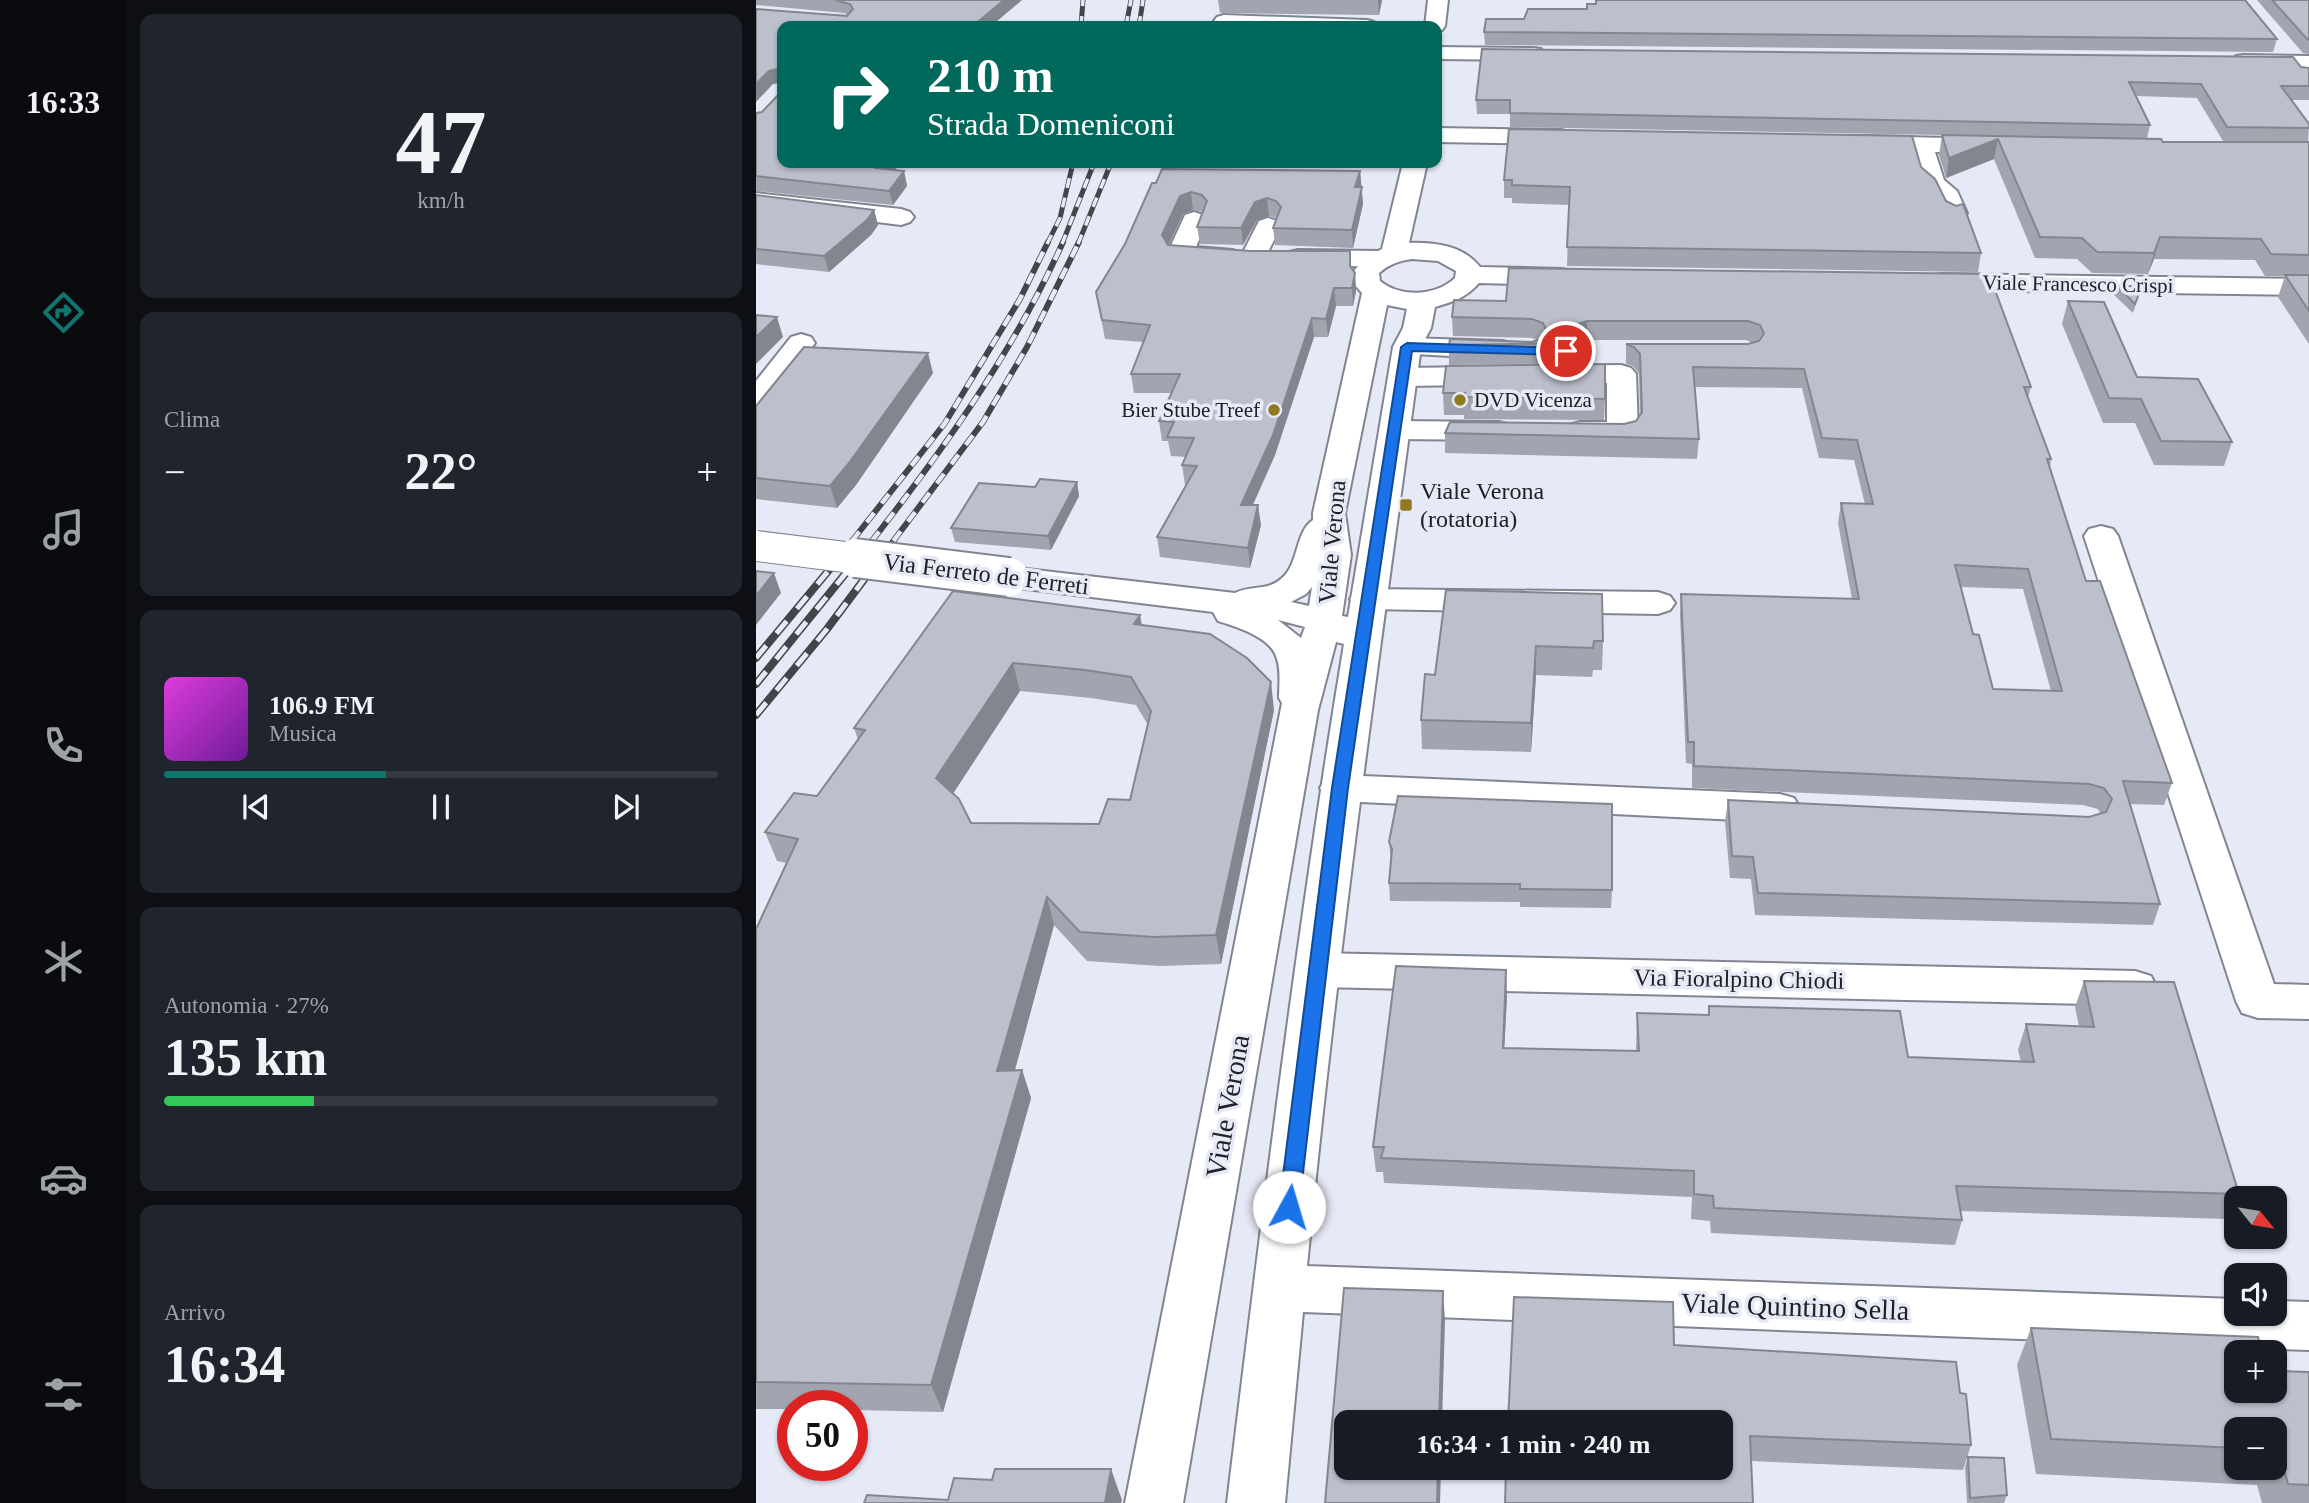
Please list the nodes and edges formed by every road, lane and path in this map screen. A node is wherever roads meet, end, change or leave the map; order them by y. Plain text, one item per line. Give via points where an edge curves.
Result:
1 (1438, 0) edge
2 (1435, 21) edge
3 (2278, 41) edge
4 (1442, 53) edge
5 (1548, 54) edge
6 (2226, 61) edge
7 (2304, 67) edge
8 (1442, 135) edge
9 (1589, 138) edge
10 (1838, 143) edge
11 (1921, 145) junction
12 (2018, 147) edge
13 (1414, 168) edge
14 (1407, 196) junction
15 (756, 200) edge
16 (1954, 213) edge
17 (901, 217) dead end
18 (1194, 220) dead end
19 (1268, 226) dead end
20 (1423, 251) junction
21 (1253, 258) junction
22 (1383, 268) junction
23 (1470, 275) junction
24 (1586, 277) edge
25 (1921, 281) edge
26 (2309, 288) edge
27 (1423, 299) junction
28 (801, 343) dead end
29 (1632, 353) edge
30 (1405, 362) junction
31 (756, 401) edge
32 (1396, 430) junction
33 (1329, 513) junction
34 (2101, 536) dead end
35 (756, 546) edge
36 (1174, 597) junction
37 (1367, 599) junction
38 (1215, 601) junction
39 (1658, 603) dead end
40 (1324, 621) junction
41 (1299, 710) junction
42 (1352, 711) junction
43 (1340, 788) junction
44 (1822, 810) edge
45 (1318, 970) junction
46 (2160, 989) edge
47 (2309, 1002) edge
48 (1280, 1289) junction
49 (2309, 1326) edge
50 (1154, 1503) edge
51 (1256, 1503) edge

1 - 2 street
3 - 7 street
4 - 5 street
6 - 7 street
8 - 9 street
10 - 11 street
11 - 12 street
11 - 16 street via 1933,184 1945,191
13 - 14 street, Viale Verona
14 - 20 street
14 - 22 street, Viale Verona
15 - 17 street
18 - 21 street via 1181,254
19 - 21 street
20 - 22 street
20 - 23 street via 1460,261
21 - 22 street
22 - 27 street via 1399,299
22 - 33 street, Viale Verona
23 - 24 street
23 - 27 street via 1453,293
25 - 26 street, Viale Francesco Crispi
27 - 30 street, Viale Verona
28 - 31 street
29 - 30 street
30 - 32 street, Viale Verona
30 - 32 street via 1621,374 1623,432
32 - 37 street, Viale Verona
33 - 38 street, Via Ferreto de Ferreti via 1307,573 1296,587 1267,598
33 - 40 street, Viale Verona via 1334,555
34 - 47 street via 2258,1001
35 - 36 street, Via Ferreto de Ferreti, bridge
36 - 38 street, Via Ferreto de Ferreti
36 - 41 street, Viale Verona via 1250,620 1278,636 1294,654
37 - 39 street, Viale Verona
37 - 42 street, Viale Verona
38 - 40 street, Via Ferreto de Ferreti via 1278,609
40 - 41 street, Viale Verona
40 - 42 street, Via Ferreto de Ferreti via 1340,626 1349,639
41 - 50 street, Viale Verona
42 - 43 street, Viale Verona
43 - 44 street
43 - 45 street, Viale Verona
45 - 46 street, Via Fioralpino Chiodi
45 - 48 street, Viale Verona
48 - 49 street, Viale Quintino Sella
48 - 51 street, Viale Verona

